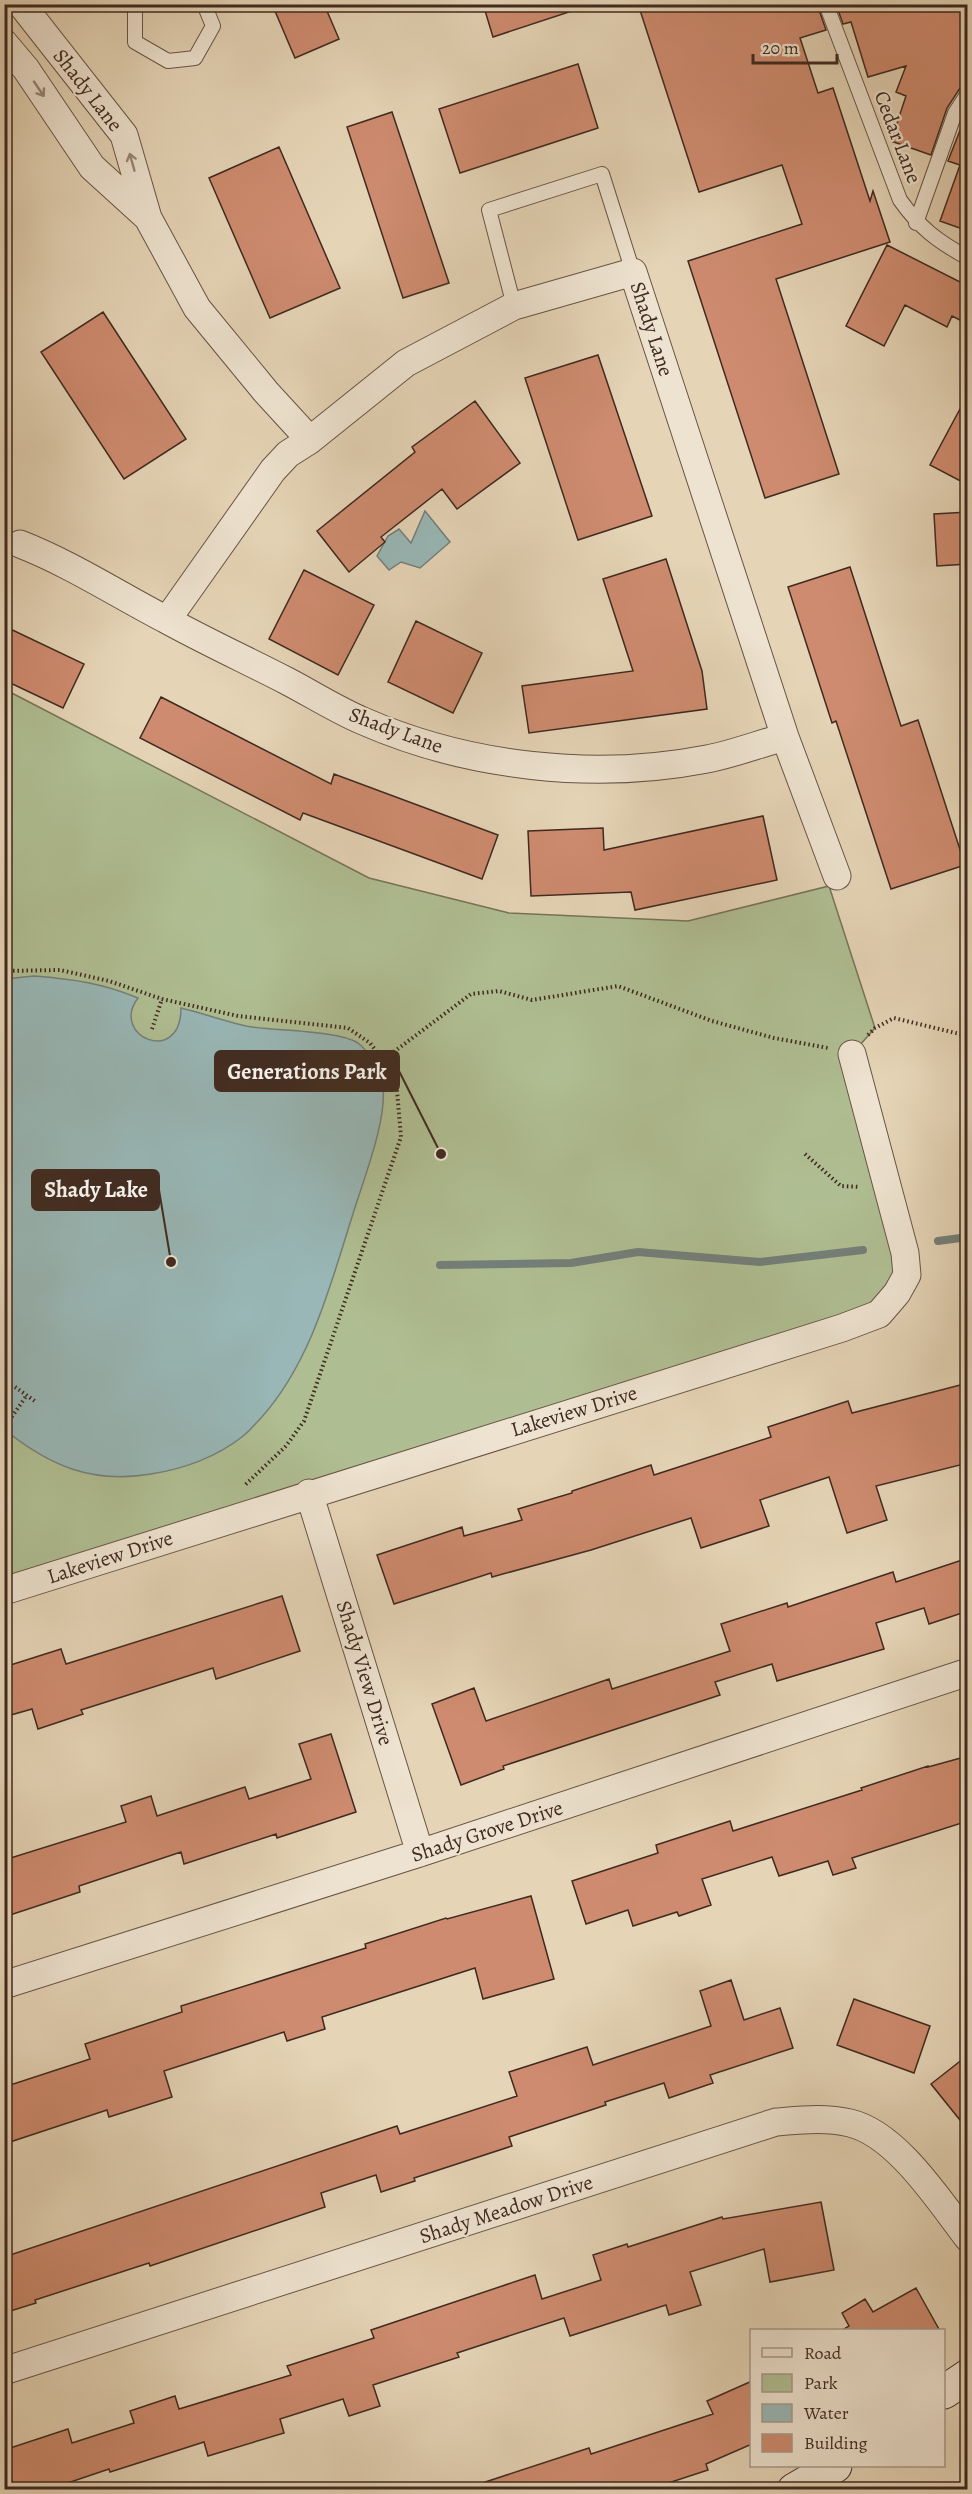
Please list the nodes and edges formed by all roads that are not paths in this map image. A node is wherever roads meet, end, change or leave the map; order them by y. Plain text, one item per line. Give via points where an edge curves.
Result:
1 (21, 4) edge
2 (138, 4) edge
3 (204, 4) edge
4 (826, 4) edge
5 (4, 43) edge
6 (968, 93) edge
7 (148, 218) junction
8 (916, 223) junction
9 (968, 258) edge
10 (633, 272) junction
11 (514, 306) junction
12 (310, 441) junction
13 (20, 544) dead end
14 (167, 620) junction
15 (785, 736) junction
16 (837, 876) dead end
17 (852, 1054) road end
18 (309, 1493) junction
19 (4, 1591) edge
20 (968, 1672) edge
21 (420, 1853) junction
22 (4, 1985) edge
23 (968, 2238) edge
24 (4, 2371) edge
25 (968, 2376) edge
26 (945, 2391) edge
27 (833, 2467) edge
28 (794, 2490) edge

7 -> 1 street, Shady Lane via 124,135
2 - 3 lane via 135,42 168,61 195,58 213,26
4 - 8 lane, Cedar Lane via 900,200
5 -> 7 street, Shady Lane via 92,167
6 - 8 lane via 955,113
7 - 12 street, Shady Lane via 197,308
8 - 9 lane, Cedar Lane
10 - 11 street, Shady Lane
10 - 11 lane via 602,174 489,210
10 - 15 street, Shady Lane
11 - 12 street, Shady Lane via 406,363
12 - 14 street, Shady Lane via 288,454 273,470
13 - 14 street, Shady Lane
14 - 15 street, Shady Lane via 362,721 482,758 569,768 664,765 708,759
15 - 16 street, Shady Lane
17 - 18 street, Lakeview Drive via 905,1253 907,1275 879,1314
18 - 19 street, Lakeview Drive
18 - 21 street, Shady View Drive
20 - 21 street, Shady Grove Drive
21 - 22 street, Shady Grove Drive
23 - 24 street, Shady Meadow Drive via 887,2142 852,2123 821,2118 776,2122
25 - 26 street
27 - 28 street

